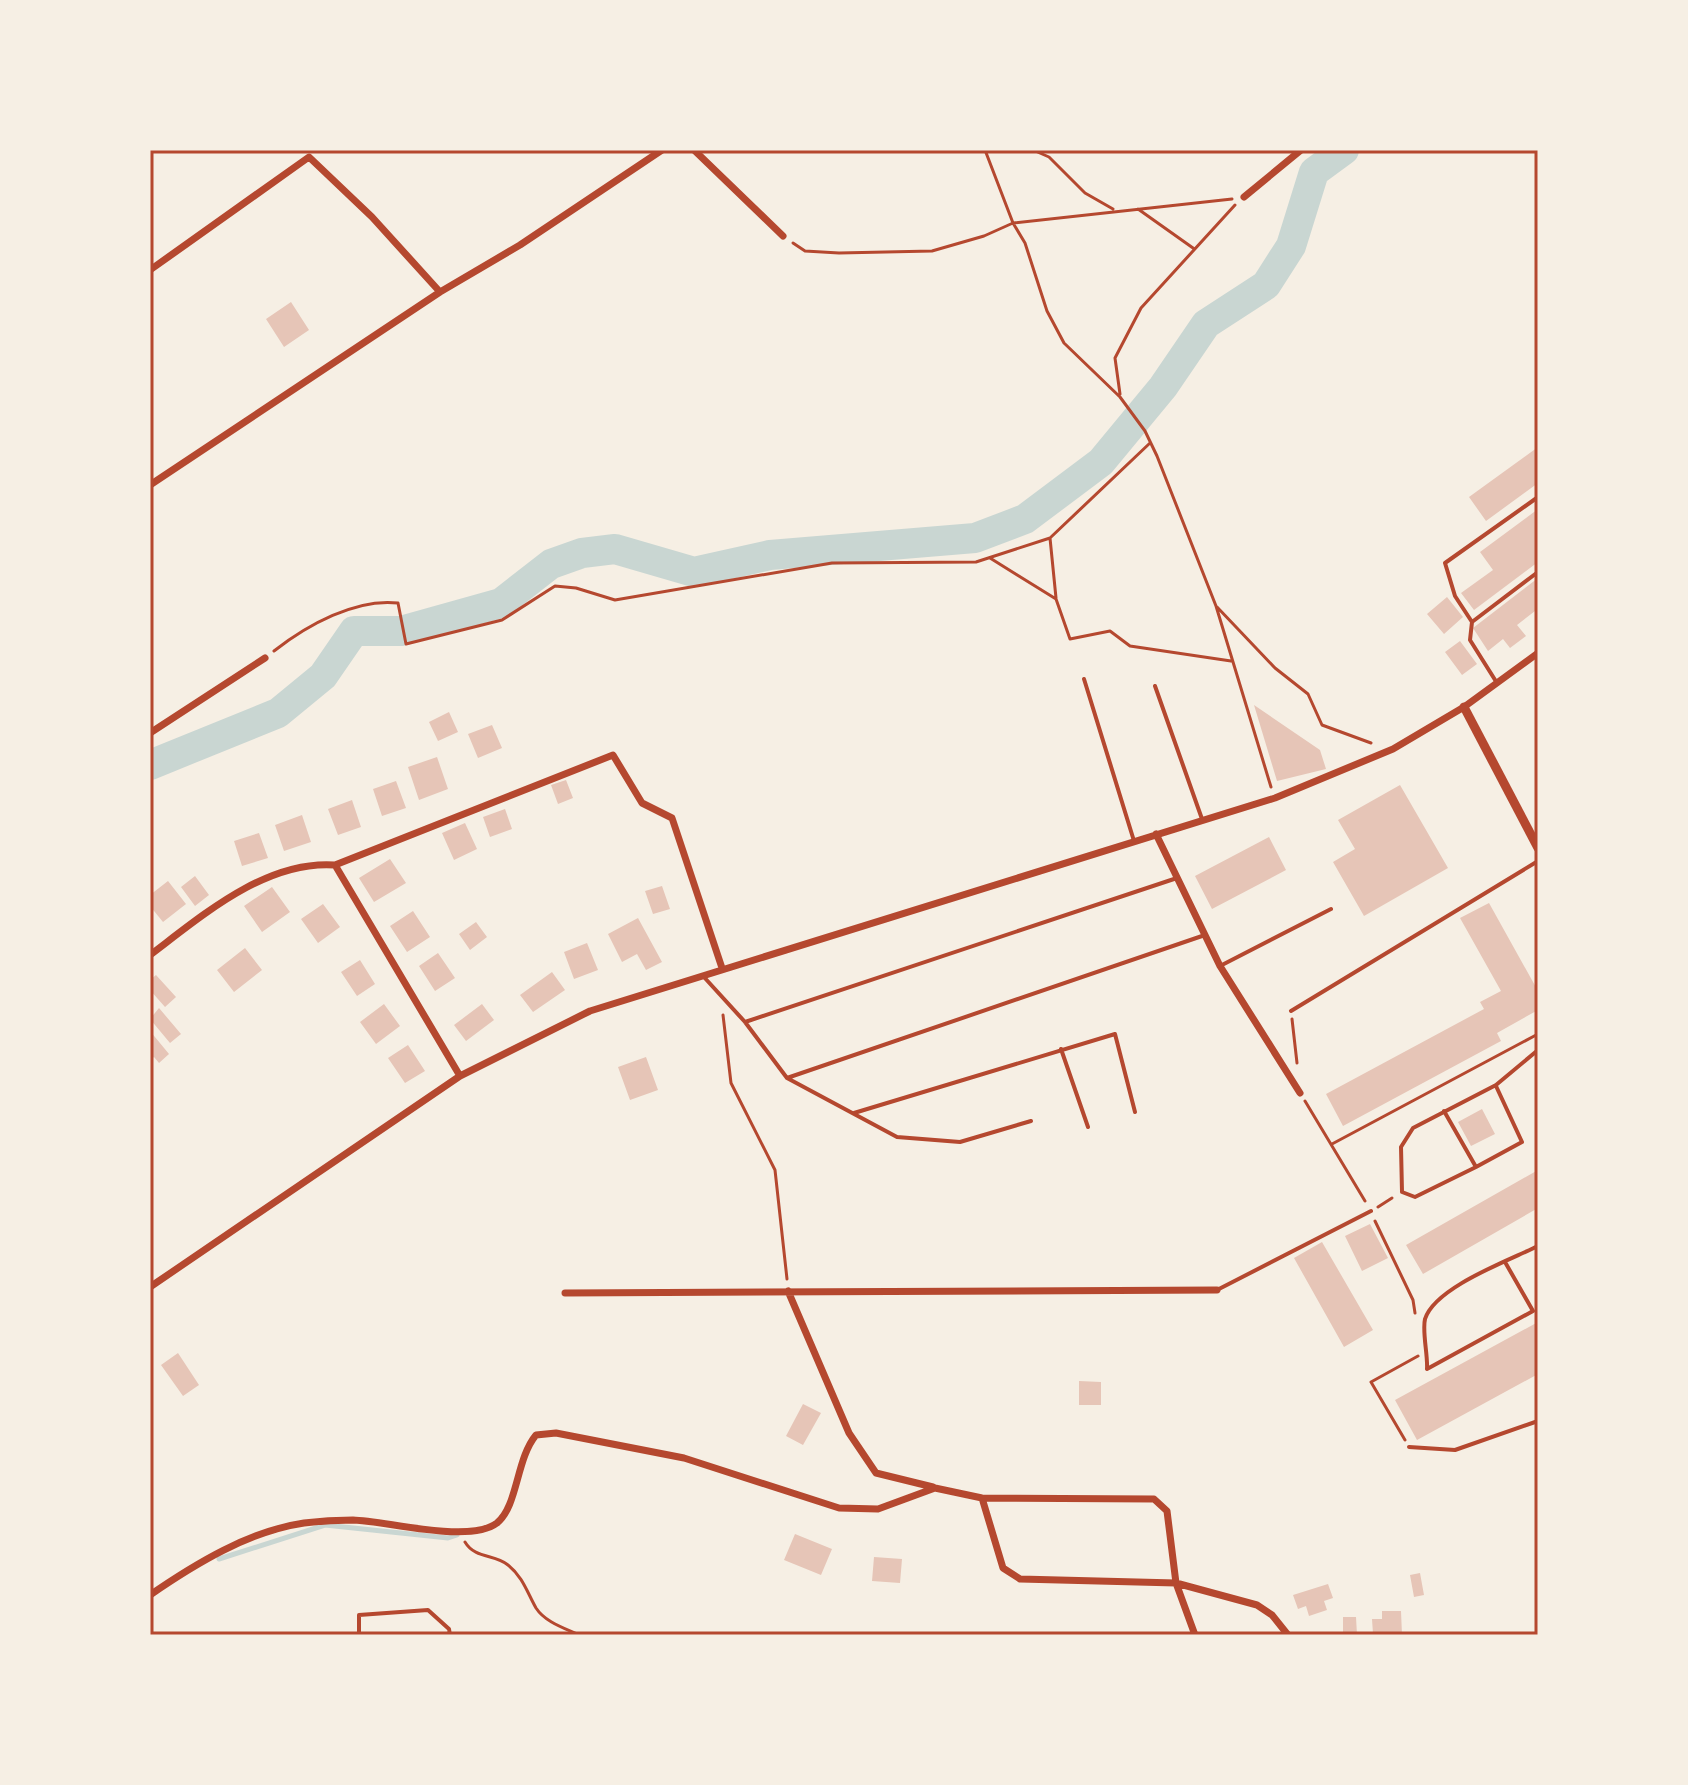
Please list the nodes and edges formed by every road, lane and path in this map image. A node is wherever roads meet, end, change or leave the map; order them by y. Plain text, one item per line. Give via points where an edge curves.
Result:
1 (662, 150) edge
2 (694, 150) edge
3 (985, 150) edge
4 (1033, 150) edge
5 (1301, 150) edge
6 (1244, 197) junction
7 (1137, 208) junction
8 (1115, 210) junction
9 (1013, 223) junction
10 (783, 236) joint
11 (1193, 248) junction
12 (150, 270) edge
13 (440, 292) junction
14 (1120, 397) junction
15 (1150, 443) junction
16 (150, 485) edge
17 (1538, 497) edge
18 (1050, 538) junction
19 (990, 558) junction
20 (1538, 572) edge
21 (1056, 599) junction
22 (1216, 606) junction
23 (1472, 622) junction
24 (1538, 653) edge
25 (265, 658) joint
26 (1233, 661) junction
27 (1084, 679) dead end
28 (1497, 683) junction
29 (1155, 686) dead end
30 (1464, 707) junction
31 (150, 733) edge
32 (1382, 743) dead end
33 (1275, 798) junction
34 (1202, 820) junction
35 (1156, 834) junction
36 (1134, 841) junction
37 (1538, 848) edge
38 (1538, 861) edge
39 (335, 865) junction
40 (1177, 878) junction
41 (1331, 909) dead end
42 (1205, 935) junction
43 (150, 955) edge
44 (1220, 966) junction
45 (722, 968) junction
46 (702, 974) junction
47 (720, 995) junction
48 (1291, 1011) joint
49 (745, 1022) junction
50 (1538, 1034) edge
51 (1061, 1049) junction
52 (1538, 1050) edge
53 (1297, 1065) dead end
54 (460, 1076) junction
55 (787, 1078) junction
56 (1496, 1085) junction
57 (1300, 1093) joint
58 (1444, 1111) junction
59 (1135, 1112) dead end
60 (854, 1113) junction
61 (1031, 1121) dead end
62 (1088, 1127) dead end
63 (1332, 1144) junction
64 (1476, 1167) junction
65 (1402, 1192) junction
66 (1371, 1211) junction
67 (1537, 1248) edge
68 (1505, 1262) junction
69 (150, 1287) edge
70 (1217, 1290) joint
71 (788, 1291) junction
72 (565, 1293) dead end
73 (1413, 1300) dead end
74 (1535, 1310) edge
75 (1428, 1350) junction
76 (1538, 1421) edge
77 (1409, 1447) joint
78 (935, 1488) junction
79 (982, 1498) junction
80 (462, 1531) junction
81 (1176, 1583) junction
82 (150, 1595) edge
83 (359, 1635) edge
84 (450, 1635) edge
85 (579, 1635) edge
86 (1195, 1635) edge
87 (1288, 1635) edge

1 - 13 street
2 - 10 street
3 - 9 path
4 - 8 path
5 - 6 street
6 - 7 path
6 - 11 path
7 - 8 path
7 - 11 path
8 - 9 path
9 - 10 path via 932,251 805,251
9 - 14 path via 1064,343
11 - 14 path via 1141,308 1115,358
12 - 13 street via 309,157
13 - 16 street
14 - 15 path
15 - 18 path
15 - 22 path
17 - 23 lane via 1445,563 1455,596
18 - 19 path
18 - 21 path
19 - 21 path
19 - 25 path via 832,563 615,600 555,586 502,620 406,644 398,603 374,600 289,639
20 - 23 lane
21 - 26 path via 1070,639 1110,631 1130,646
22 - 26 path
22 - 32 path via 1275,668 1308,694 1322,725 1369,744
23 - 28 lane via 1470,640
24 - 28 street
25 - 31 street
26 - 33 path
27 - 36 lane
28 - 30 street
29 - 34 lane
30 - 33 street via 1393,749
30 - 37 street
33 - 34 street
34 - 35 street
35 - 36 street
35 - 40 street
36 - 45 street
38 - 48 lane
39 - 43 street via 308,863 226,898
39 - 45 street via 613,755 642,803 672,818
39 - 54 street
40 - 42 street
40 - 49 lane
41 - 44 lane
42 - 44 street
42 - 55 lane
44 - 57 street
45 - 46 street
46 - 47 lane
46 - 54 street via 590,1011
47 - 49 lane
47 - 71 path via 731,1083 775,1170
48 - 53 path
49 - 55 lane
50 - 63 path
51 - 59 lane via 1115,1034
51 - 60 lane
51 - 62 lane
52 - 56 lane
54 - 69 street
55 - 60 lane
56 - 58 lane
56 - 64 lane via 1522,1142
57 - 63 path
58 - 64 lane
58 - 65 lane via 1413,1128 1401,1147
60 - 61 lane via 897,1137 960,1142
63 - 66 path
64 - 65 lane via 1415,1197
65 - 66 path
66 - 70 lane
66 - 73 path
67 - 68 lane
68 - 74 lane
68 - 75 lane via 1447,1292 1425,1319
70 - 71 street
71 - 72 street
71 - 78 street via 849,1433 876,1473
74 - 75 lane via 1427,1369
75 - 77 path via 1371,1382
76 - 77 lane via 1455,1450
78 - 79 street
78 - 80 street via 878,1509 839,1508 684,1458 556,1433 536,1435 527,1446 500,1520 491,1527
79 - 81 street via 1003,1568 1020,1579
79 - 81 street via 1154,1499 1167,1511
80 - 82 street via 356,1520 299,1524 239,1544
80 - 85 path via 474,1553 505,1562 515,1571 537,1610
81 - 86 street
81 - 87 street via 1257,1605
83 - 84 lane via 359,1615 428,1610

